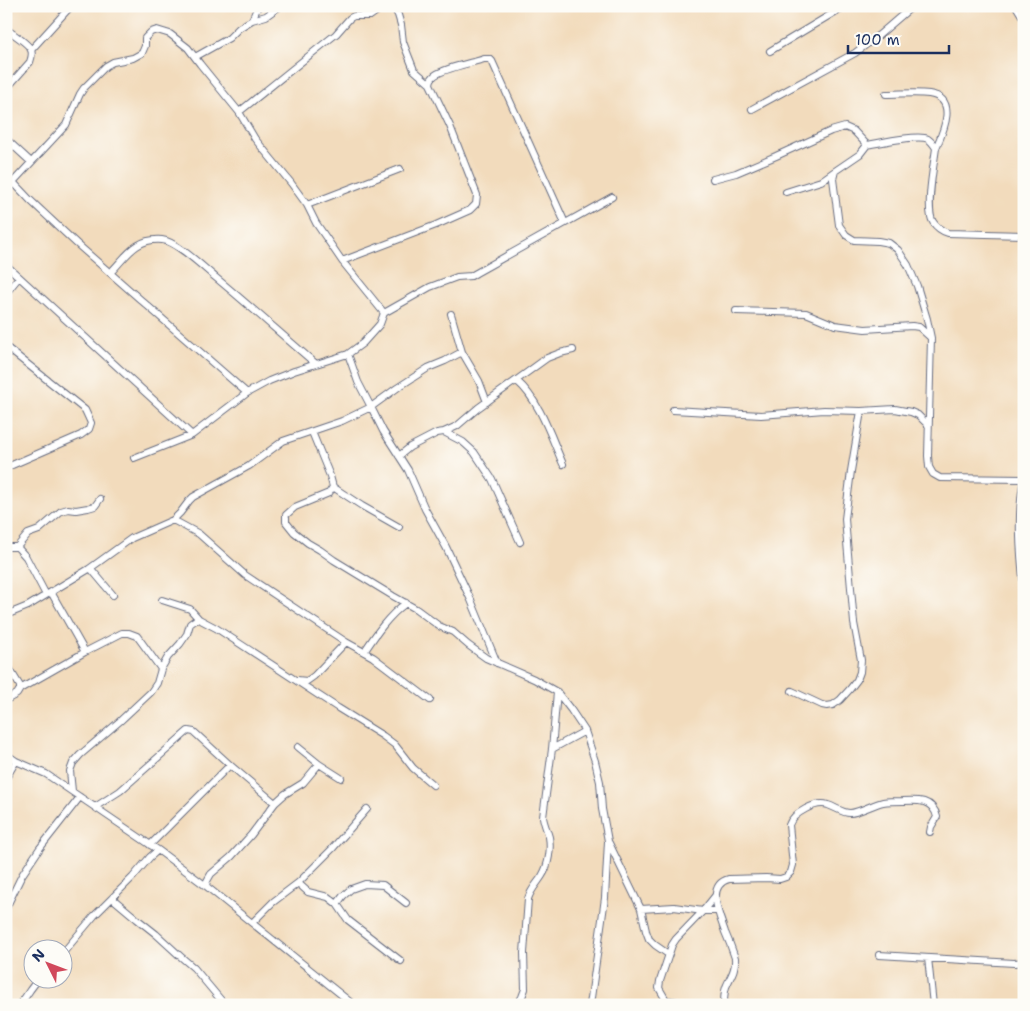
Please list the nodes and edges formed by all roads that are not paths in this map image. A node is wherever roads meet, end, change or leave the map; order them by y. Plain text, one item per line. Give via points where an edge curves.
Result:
1 (71, 6) edge
2 (258, 6) edge
3 (280, 6) edge
4 (384, 6) edge
5 (393, 6) edge
6 (845, 6) edge
7 (914, 6) edge
8 (1020, 8) edge
9 (1024, 19) edge
10 (252, 20) junction
11 (6, 29) edge
12 (32, 50) junction
13 (770, 51) dead end
14 (195, 57) junction
15 (430, 84) junction
16 (6, 89) edge
17 (886, 94) dead end
18 (752, 110) dead end
19 (239, 112) junction
20 (6, 139) edge
21 (867, 145) junction
22 (936, 148) junction
23 (31, 162) junction
24 (400, 169) dead end
25 (835, 171) junction
26 (713, 179) dead end
27 (13, 182) junction
28 (6, 192) edge
29 (786, 192) dead end
30 (612, 197) dead end
31 (306, 206) junction
32 (565, 223) junction
33 (1024, 235) edge
34 (342, 261) junction
35 (6, 265) edge
36 (110, 273) junction
37 (19, 277) junction
38 (6, 293) edge
39 (736, 311) dead end
40 (384, 313) junction
41 (451, 314) dead end
42 (931, 338) junction
43 (6, 347) edge
44 (573, 350) dead end
45 (462, 352) junction
46 (348, 354) junction
47 (316, 364) junction
48 (517, 381) junction
49 (247, 393) junction
50 (487, 402) junction
51 (371, 407) junction
52 (673, 410) dead end
53 (861, 411) junction
54 (928, 425) junction
55 (312, 432) junction
56 (444, 432) junction
57 (192, 436) junction
58 (399, 456) junction
59 (134, 458) dead end
60 (563, 464) dead end
61 (6, 468) edge
62 (1024, 479) edge
63 (333, 487) junction
64 (100, 499) dead end
65 (173, 520) junction
66 (399, 527) dead end
67 (520, 542) dead end
68 (17, 547) junction
69 (6, 548) edge
70 (89, 569) junction
71 (1024, 587) edge
72 (48, 593) junction
73 (113, 595) dead end
74 (162, 600) dead end
75 (406, 603) junction
76 (6, 615) edge
77 (200, 619) junction
78 (346, 642) junction
79 (85, 652) junction
80 (364, 652) junction
81 (6, 663) edge
82 (497, 663) junction
83 (161, 669) junction
84 (296, 680) junction
85 (20, 689) junction
86 (792, 691) dead end
87 (557, 692) junction
88 (6, 700) edge
89 (430, 700) dead end
90 (585, 731) junction
91 (298, 747) dead end
92 (552, 749) junction
93 (6, 754) edge
94 (16, 761) junction
95 (319, 764) junction
96 (230, 765) junction
97 (6, 778) edge
98 (341, 778) dead end
99 (433, 785) dead end
100 (72, 791) junction
101 (80, 797) junction
102 (275, 803) junction
103 (95, 807) junction
104 (367, 809) dead end
105 (930, 832) dead end
106 (608, 841) junction
107 (150, 844) junction
108 (158, 850) junction
109 (298, 883) junction
110 (206, 886) junction
111 (715, 896) junction
112 (112, 898) junction
113 (406, 903) dead end
114 (337, 904) junction
115 (6, 908) edge
116 (641, 909) junction
117 (703, 911) junction
118 (718, 911) junction
119 (252, 923) junction
120 (72, 942) edge
121 (668, 954) junction
122 (879, 955) dead end
123 (928, 958) junction
124 (401, 960) dead end
125 (1024, 962) edge
126 (32, 988) edge
127 (345, 998) junction
128 (666, 1002) edge
129 (20, 1005) edge
130 (226, 1005) edge
131 (340, 1005) edge
132 (354, 1005) edge
133 (517, 1005) edge
134 (590, 1005) edge
135 (693, 1005) edge
136 (724, 1005) edge
137 (933, 1005) edge

1 - 12 street
2 - 10 street
3 - 10 street via 266,16
4 - 19 street via 370,16 350,18 336,34
5 - 15 street via 402,25 403,42 414,70
6 - 13 street
7 - 18 street via 855,52
8 - 9 street
10 - 14 street via 229,38
11 - 12 street
12 - 16 street via 30,62
14 - 19 street
14 - 23 street via 170,34 157,30 151,32 142,53 106,66 84,88 66,125
15 - 32 street via 434,75 443,71 484,59 492,61
15 - 34 street via 477,195 476,204 470,210 436,225
17 - 22 street via 931,94 941,98 947,117
19 - 31 street via 255,139
20 - 23 street
21 - 22 street via 924,138
21 - 25 street via 860,154
21 - 26 street via 854,131 845,127 736,173
22 - 33 street via 930,212 932,221 941,231
23 - 27 street
24 - 31 street
25 - 29 street via 821,181
25 - 42 street via 833,178 839,225 854,240 889,243 898,250 917,286
27 - 28 street
27 - 36 street
30 - 32 street
31 - 34 street
32 - 40 street via 471,276 457,277 430,287
34 - 40 street
35 - 37 street
36 - 47 street via 135,246 164,240 169,242 207,270
36 - 49 street
37 - 38 street
37 - 57 street
39 - 42 street via 806,312 846,327 912,326 919,327
40 - 46 street via 380,324
41 - 45 street
42 - 54 street
43 - 61 street via 85,410 91,423 89,429 67,442
44 - 48 street via 548,358
45 - 50 street
45 - 51 street via 428,368
46 - 47 street
46 - 51 street
47 - 49 street via 269,381
48 - 50 street
48 - 60 street via 538,408
49 - 57 street
50 - 56 street via 457,426
51 - 55 street
51 - 58 street
52 - 53 street via 761,414
53 - 54 street via 895,409 911,412
53 - 86 street via 845,519 860,672 850,689 833,705 822,705
54 - 62 street via 930,466 933,474 940,478
55 - 63 street
55 - 65 street via 283,442 250,466 193,497
56 - 58 street via 410,447
56 - 67 street via 464,442 474,452 492,479
57 - 59 street
58 - 82 street via 446,547
62 - 71 street via 1020,505
63 - 66 street
63 - 75 street via 328,494 294,507 286,515 286,522 308,544
64 - 68 street via 95,506 61,511 39,530 28,534
65 - 70 street via 132,538
65 - 78 street via 198,534 251,579
68 - 69 street
68 - 72 street
70 - 72 street
70 - 73 street
72 - 76 street
72 - 79 street
74 - 77 street via 190,609
75 - 80 street via 393,613
75 - 82 street
77 - 83 street via 190,624 187,634
77 - 84 street
78 - 80 street
78 - 84 street via 314,676 307,681
79 - 83 street via 122,633 129,633 137,636
79 - 85 street
80 - 89 street
81 - 85 street
82 - 87 street
83 - 100 street via 150,692 73,763 70,771
84 - 99 street via 395,745 413,768
85 - 88 street
87 - 90 street
87 - 92 street
90 - 92 street
90 - 106 street via 600,782
91 - 95 street
92 - 133 street via 543,817 549,836 547,866 528,900 525,989
93 - 94 street
94 - 97 street
94 - 100 street via 46,774
95 - 98 street
95 - 102 street via 303,784
96 - 102 street
96 - 103 street via 194,732 188,731 120,792
96 - 107 street
100 - 101 street
101 - 103 street
101 - 115 street via 40,848
102 - 110 street via 238,850 211,874
103 - 107 street
104 - 109 street
105 - 111 street via 937,817 935,810 918,800 885,802 850,813 817,804 791,820 793,865 786,877 724,880
106 - 116 street
106 - 134 street via 605,898
107 - 108 street
108 - 110 street
108 - 112 street
109 - 114 street via 308,892 328,897
109 - 119 street via 272,902
110 - 119 street
111 - 117 street
111 - 118 street
112 - 120 street
112 - 130 street via 194,968
113 - 114 street via 383,885 365,884 351,889
114 - 124 street via 348,920
116 - 117 street via 674,907
116 - 121 street via 649,939
117 - 118 street
117 - 121 street via 676,939
118 - 136 street via 736,964 724,993
119 - 127 street
121 - 128 street via 659,988
122 - 123 street
123 - 125 street
123 - 137 street
126 - 129 street
127 - 131 street
127 - 132 street
128 - 135 street

